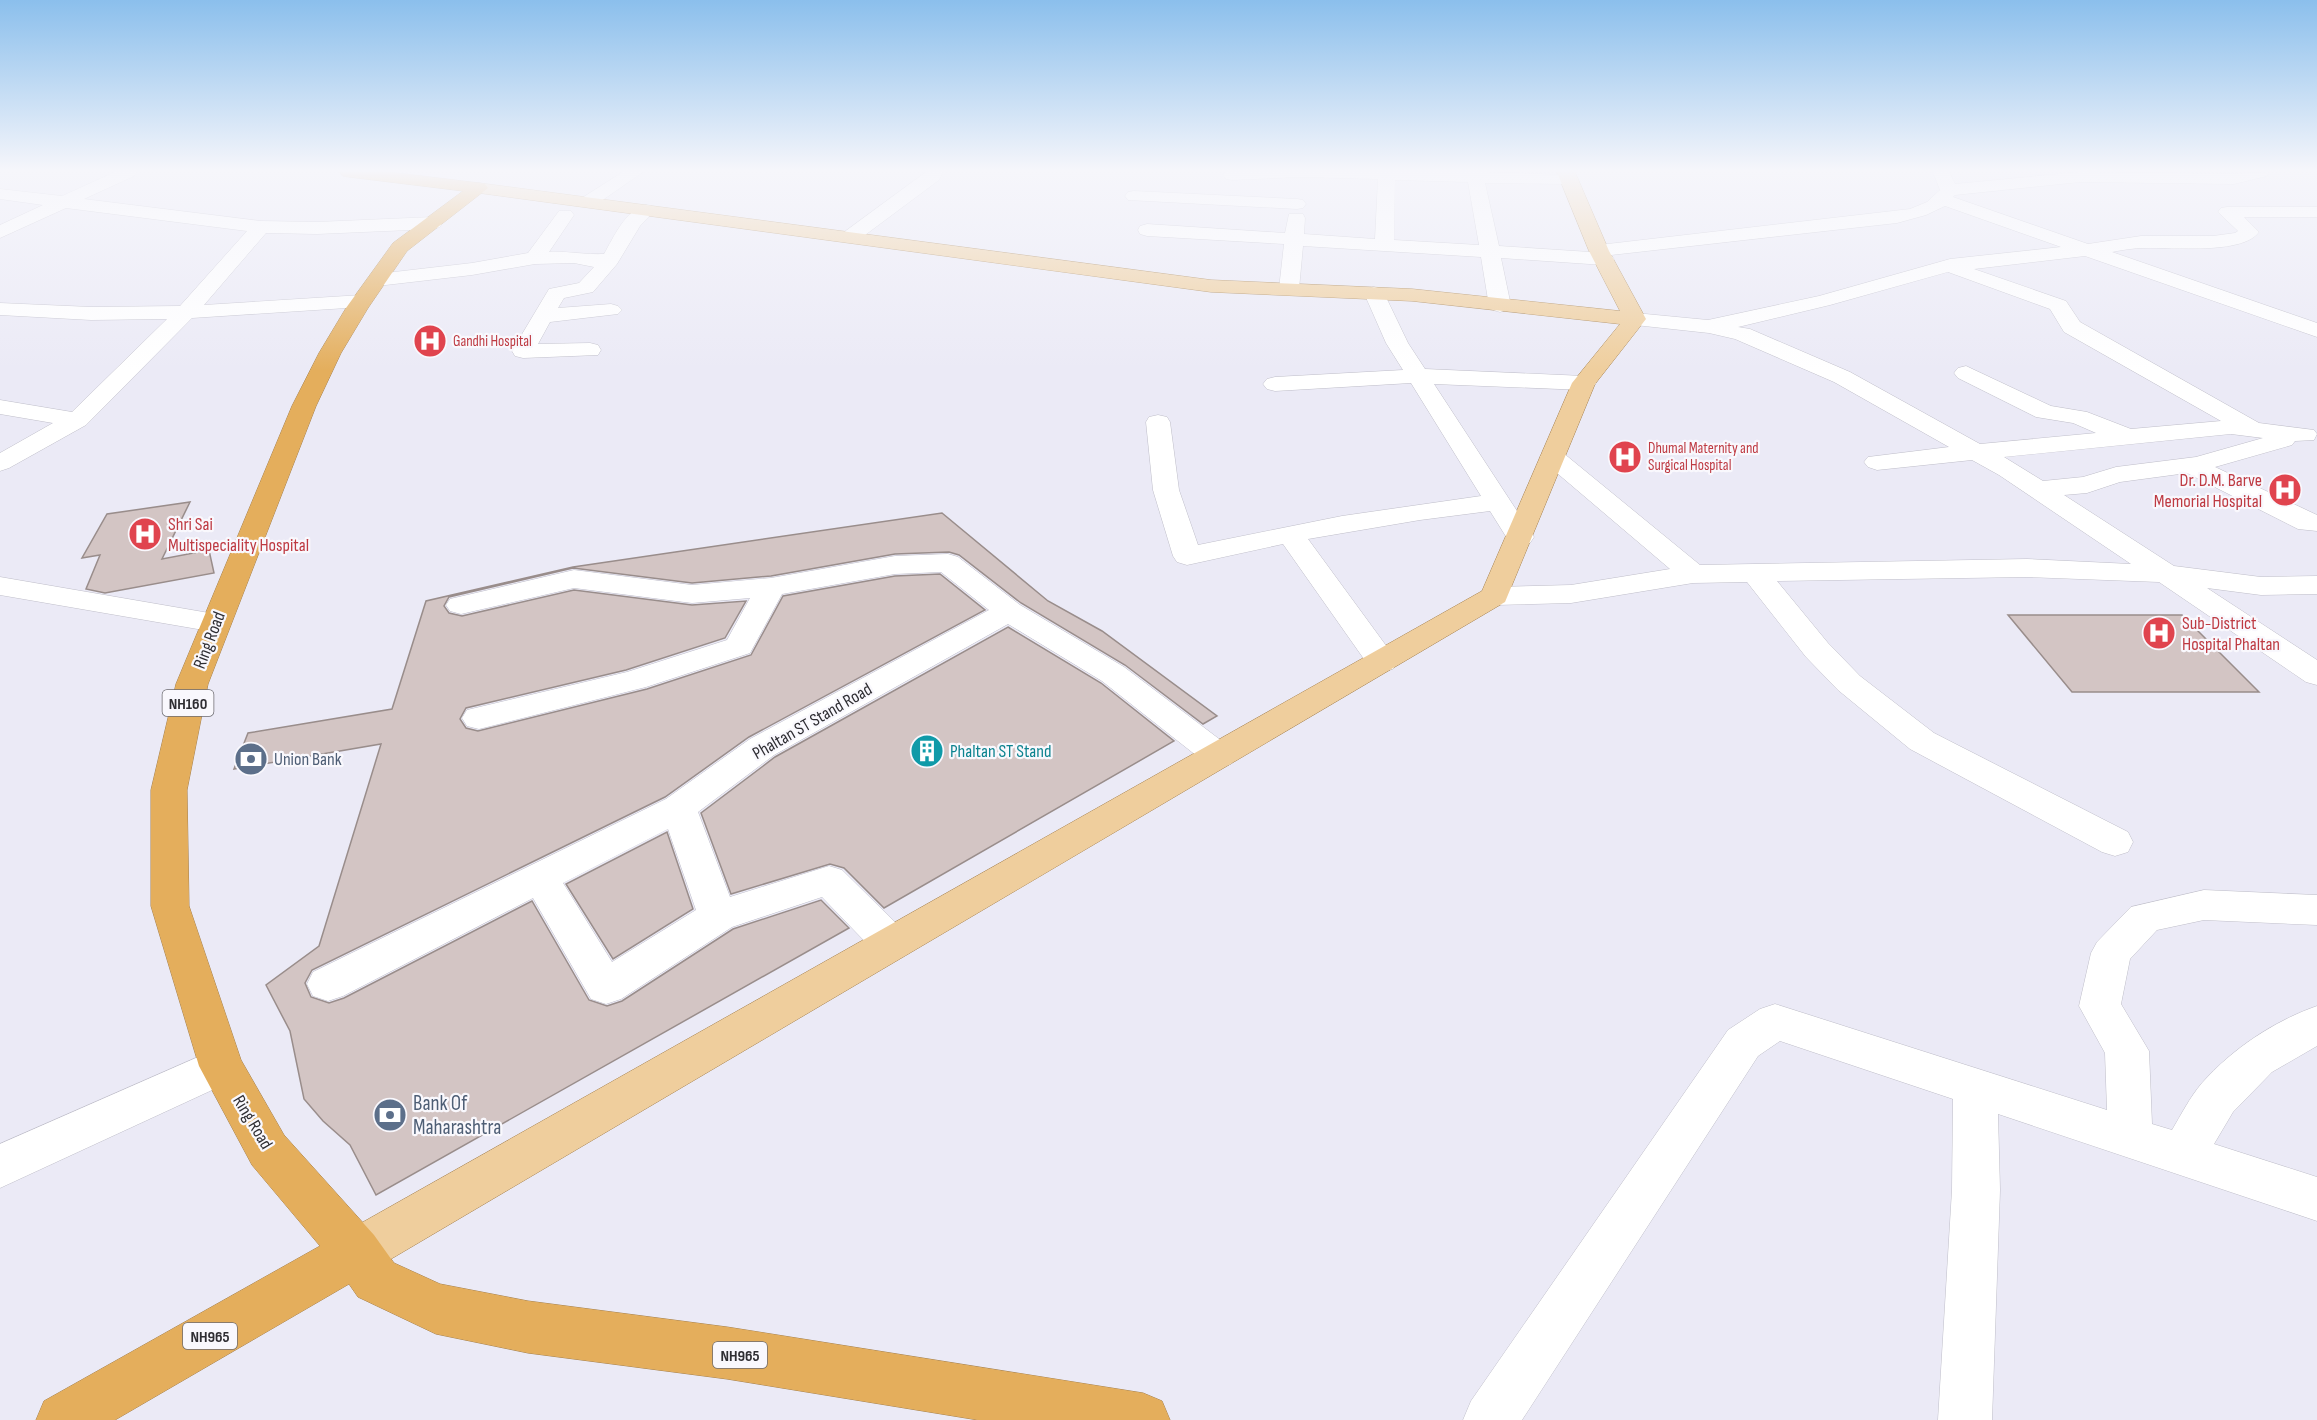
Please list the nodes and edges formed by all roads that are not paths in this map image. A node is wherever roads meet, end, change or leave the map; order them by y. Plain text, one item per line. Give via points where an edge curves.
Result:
1 (251, 238) edge
2 (412, 238) edge
3 (549, 238) edge
4 (623, 238) edge
5 (859, 238) edge
6 (1257, 238) edge
7 (1384, 238) edge
8 (1488, 238) edge
9 (1595, 238) edge
10 (1732, 238) edge
11 (2060, 238) edge
12 (2238, 238) edge
13 (1294, 241) junction
14 (1384, 246) junction
15 (2088, 249) junction
16 (1492, 253) junction
17 (1602, 255) junction
18 (535, 258) junction
19 (610, 260) junction
20 (1947, 266) junction
21 (1289, 289) junction
22 (370, 290) junction
23 (1374, 293) junction
24 (1500, 306) junction
25 (0, 309) edge
26 (611, 310) dead end
27 (185, 313) junction
28 (542, 316) junction
29 (1635, 319) junction
30 (1709, 327) junction
31 (2317, 330) edge
32 (590, 350) dead end
33 (1966, 373) dead end
34 (1418, 376) junction
35 (1584, 383) junction
36 (1275, 384) dead end
37 (0, 407) edge
38 (77, 420) junction
39 (1158, 422) dead end
40 (2254, 430) junction
41 (2311, 433) edge
42 (2126, 437) junction
43 (1978, 453) junction
44 (1553, 457) junction
45 (1877, 462) dead end
46 (0, 463) edge
47 (2191, 465) junction
48 (2037, 490) junction
49 (1498, 502) junction
50 (2317, 523) edge
51 (1290, 534) junction
52 (1520, 537) junction
53 (1755, 573) junction
54 (1693, 574) junction
55 (2166, 574) junction
56 (2317, 585) edge
57 (0, 586) edge
58 (771, 587) junction
59 (1495, 596) junction
60 (461, 605) dead end
61 (1009, 611) junction
62 (215, 623) junction
63 (1382, 662) junction
64 (2317, 675) edge
65 (479, 718) dead end
66 (1219, 756) junction
67 (679, 808) junction
68 (2115, 842) dead end
69 (541, 877) junction
70 (2317, 910) edge
71 (718, 916) junction
72 (892, 944) junction
73 (328, 984) dead end
74 (2317, 1024) edge
75 (221, 1066) junction
76 (1975, 1087) junction
77 (2130, 1138) junction
78 (2182, 1155) junction
79 (0, 1166) edge
80 (2317, 1199) edge
81 (357, 1252) junction
82 (63, 1420) edge
83 (1143, 1420) edge
84 (1490, 1420) edge
85 (1965, 1420) edge

1 - 27 street
2 - 22 highway, Ring Road / NH160 via 400,247
3 - 18 street
4 - 19 street
5 - 21 main road via 1211,286
6 - 13 street
7 - 14 street
8 - 16 street
9 - 17 main road
10 - 17 street
11 - 15 street
12 - 15 street via 2141,242
13 - 14 street
13 - 21 street
14 - 16 street
15 - 20 street
15 - 31 street
16 - 17 street
16 - 24 street
17 - 29 main road
18 - 19 street
18 - 22 street
19 - 28 street via 586,288 556,293
20 - 30 street via 1823,301
20 - 40 street via 2060,305 2072,327
21 - 23 main road
22 - 27 street
22 - 62 highway, Ring Road / NH160 via 330,352 304,406
23 - 24 main road
23 - 34 street via 1397,343
24 - 29 main road
25 - 27 street via 57,314
26 - 28 street
27 - 38 street
28 - 32 street via 523,351
29 - 30 street
29 - 35 main road
30 - 43 street via 1742,334 1842,376
33 - 42 street via 2045,412 2078,417
34 - 35 street
34 - 36 street
34 - 49 street
35 - 44 main road
37 - 38 street
38 - 46 street
39 - 51 street via 1166,490 1187,556
40 - 41 street
40 - 42 street via 2231,427
41 - 47 street
42 - 43 street
43 - 45 street
43 - 48 street
44 - 52 main road
44 - 54 street
47 - 48 street via 2116,475 2087,485
47 - 50 street via 2308,523
48 - 55 street
49 - 51 street via 1444,507
49 - 52 street
51 - 63 street
52 - 59 main road
53 - 54 street
53 - 55 street via 2027,568
53 - 68 street via 1848,683 1922,741
54 - 59 street via 1571,594
55 - 56 street via 2261,586
55 - 64 street
57 - 62 street
58 - 60 street via 692,594 574,579
58 - 61 street via 895,565 948,563
58 - 65 street via 739,646 635,680
59 - 63 main road
61 - 66 street via 1113,674
61 - 67 street, Phaltan ST Stand Road via 762,747
62 - 75 highway, Ring Road / NH160 via 192,684 169,790 170,906
63 - 66 main road
66 - 72 main road
67 - 69 street, Phaltan ST Stand Road
67 - 71 street
69 - 71 street via 606,987
69 - 73 street, Phaltan ST Stand Road
70 - 77 street via 2204,905 2145,918 2111,953 2100,1006 2127,1051
71 - 72 street via 829,880
72 - 81 main road
74 - 78 street via 2257,1059 2217,1098
75 - 79 street
75 - 81 highway, Ring Road / NH160 via 268,1150
76 - 77 street
76 - 84 street via 1775,1022 1743,1043
76 - 85 street via 1976,1190
77 - 78 street
78 - 80 street
81 - 82 highway, NH965
81 - 83 highway, NH965 via 376,1280 436,1309 528,1327 727,1353

